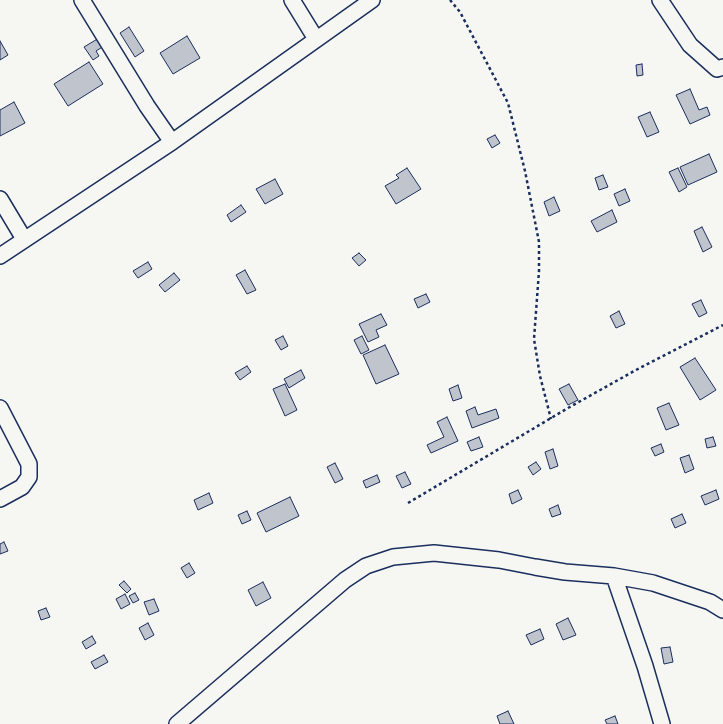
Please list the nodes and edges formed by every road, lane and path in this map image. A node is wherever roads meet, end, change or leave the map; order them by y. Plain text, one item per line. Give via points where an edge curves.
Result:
1 (82, 0) edge
2 (292, 0) edge
3 (372, 0) edge
4 (450, 0) edge
5 (660, 0) edge
6 (316, 39) junction
7 (721, 71) edge
8 (172, 142) junction
9 (0, 199) edge
10 (24, 239) junction
11 (0, 256) edge
12 (723, 325) edge
13 (0, 408) edge
14 (551, 418) junction
15 (0, 499) edge
16 (408, 503) dead end
17 (614, 576) junction
18 (723, 610) edge
19 (177, 724) edge
20 (662, 724) edge

1 - 8 street
2 - 6 street
3 - 6 street
4 - 14 path via 460,12 508,104 539,242 534,339
5 - 7 street via 690,45
6 - 8 street
8 - 10 street
9 - 10 street
10 - 11 street
12 - 14 path
13 - 15 street via 29,464 29,477 22,487
14 - 16 path
17 - 18 street via 653,583 710,602
17 - 19 street via 565,572 499,560 434,553 392,557 366,566 345,580
17 - 20 street

